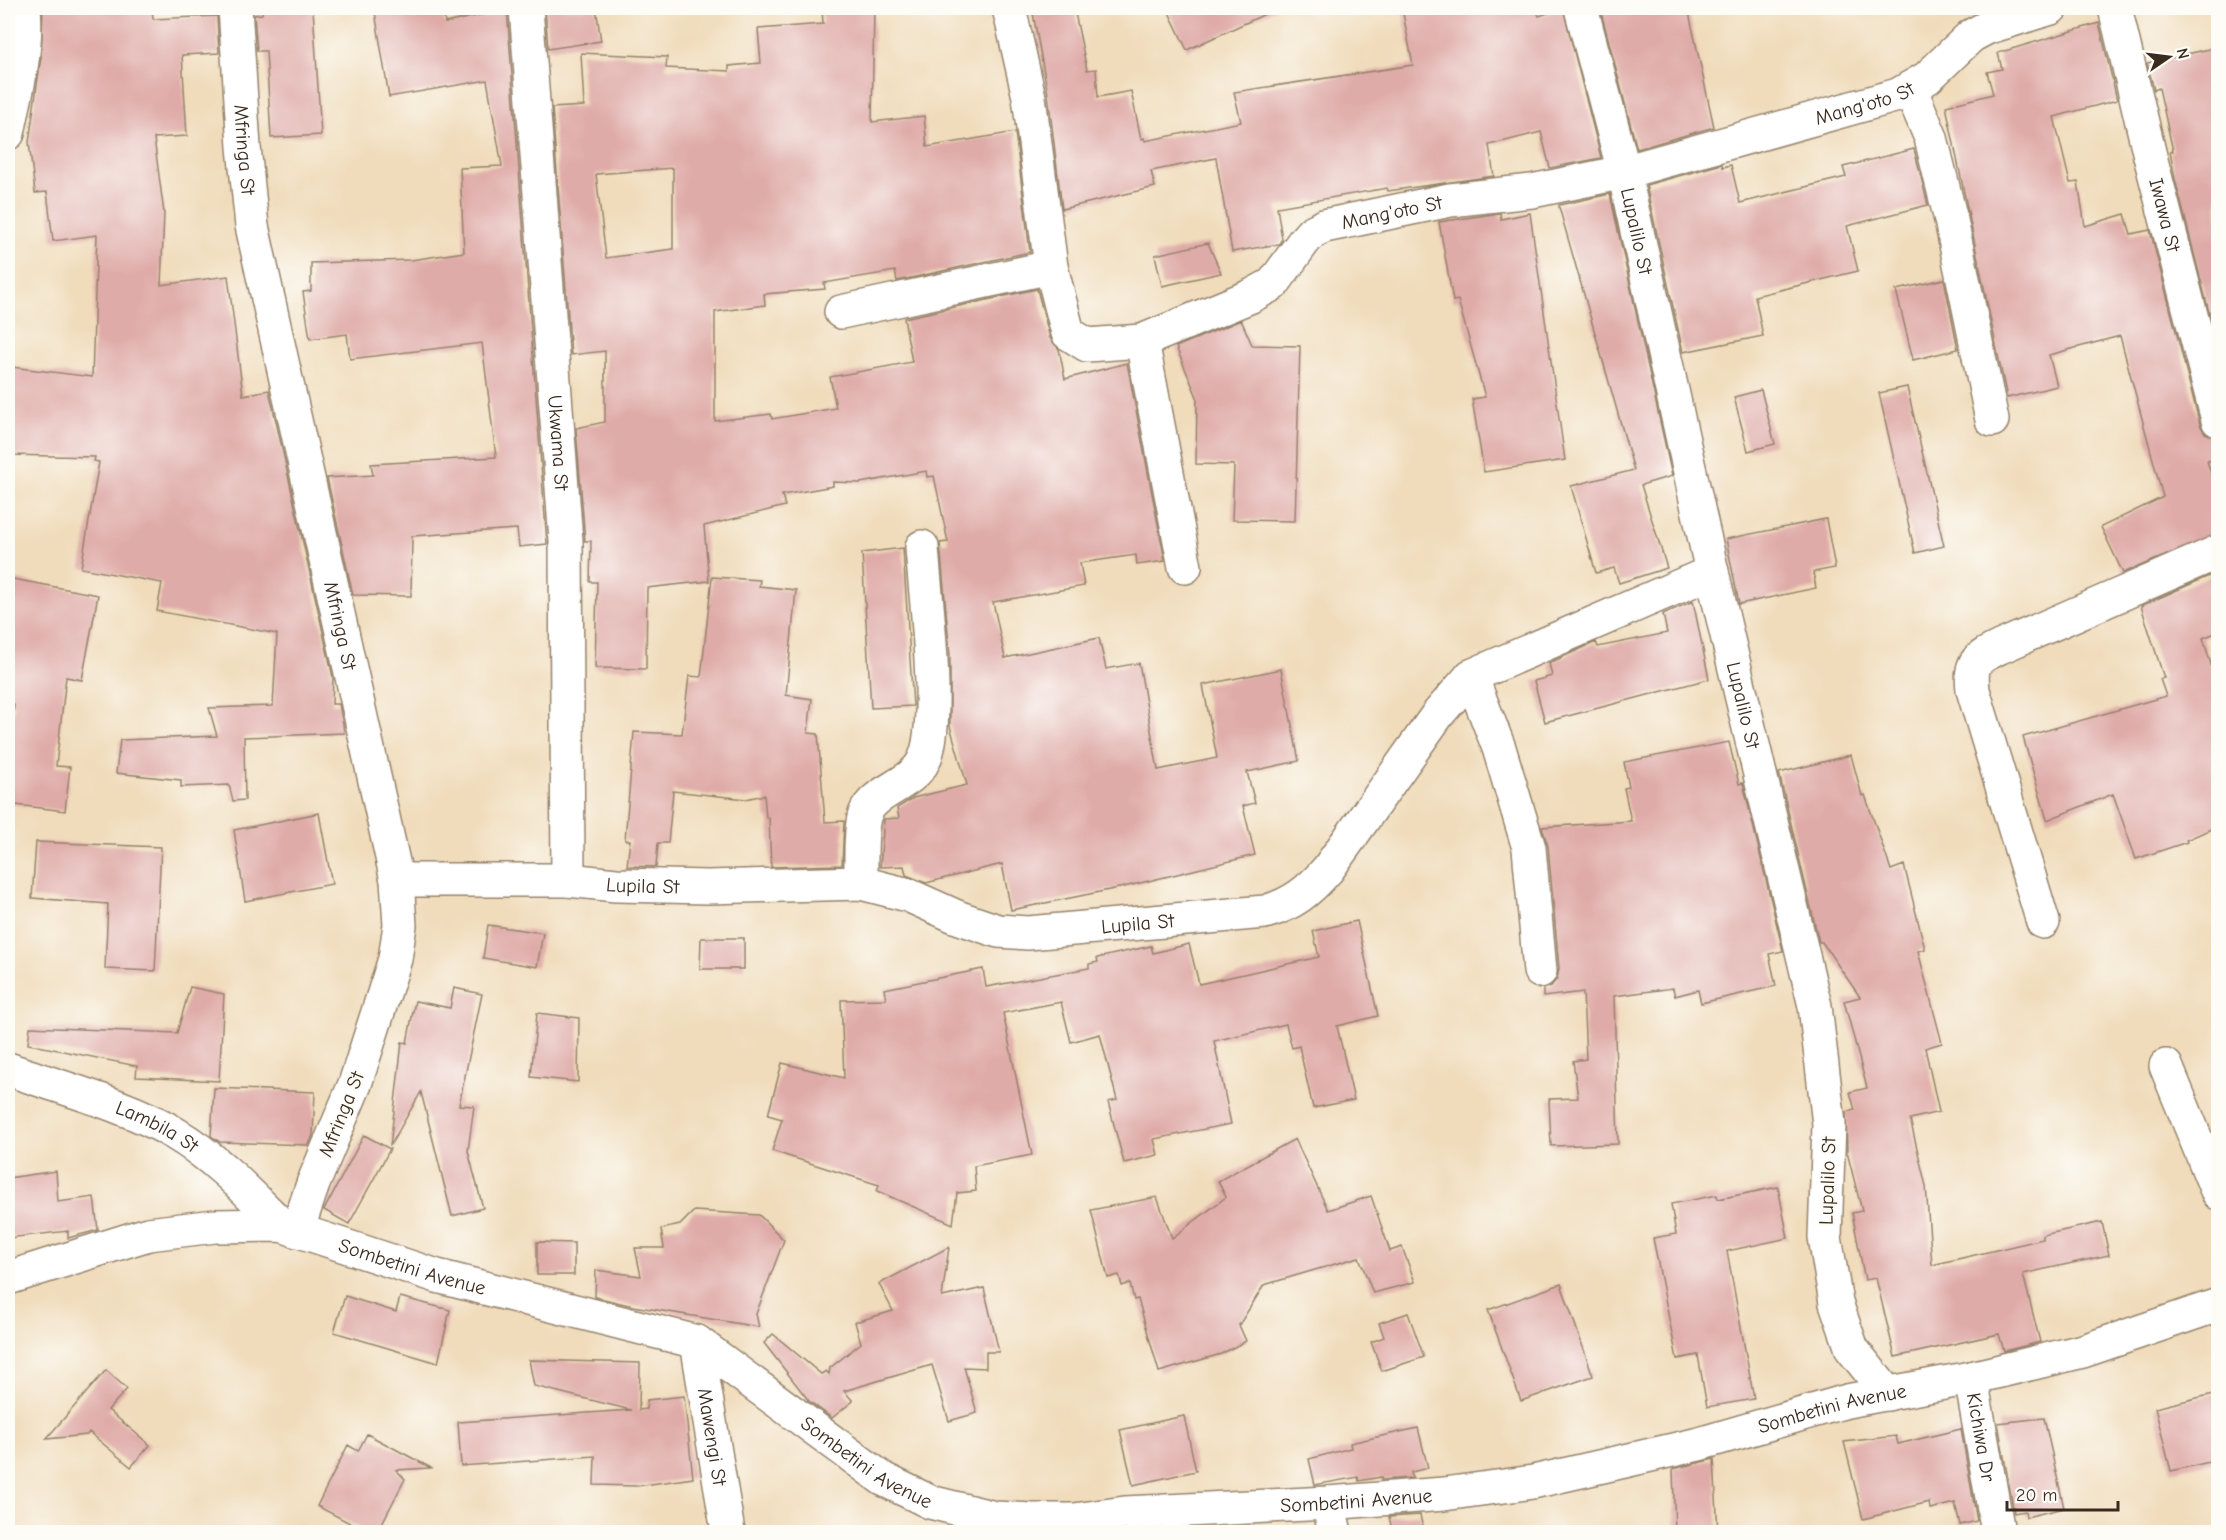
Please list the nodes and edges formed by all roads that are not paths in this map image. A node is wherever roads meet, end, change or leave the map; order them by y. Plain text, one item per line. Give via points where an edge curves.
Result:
1 (24, 8) edge
2 (235, 8) edge
3 (526, 8) edge
4 (1009, 8) edge
5 (1581, 8) edge
6 (2051, 8) edge
7 (2115, 8) edge
8 (1910, 88) junction
9 (8, 134) edge
10 (1624, 172) junction
11 (1051, 267) junction
12 (841, 312) dead end
13 (1142, 340) junction
14 (1992, 420) dead end
15 (2218, 420) edge
16 (922, 547) dead end
17 (2218, 552) edge
18 (1185, 567) dead end
19 (1712, 572) junction
20 (1471, 676) junction
21 (397, 880) junction
22 (568, 880) junction
23 (861, 883) junction
24 (2043, 922) dead end
25 (1540, 971) dead end
26 (2166, 1066) dead end
27 (8, 1069) edge
28 (2218, 1193) edge
29 (289, 1228) junction
30 (8, 1278) edge
31 (2218, 1305) edge
32 (697, 1342) junction
33 (1971, 1378) junction
34 (1888, 1394) junction
35 (1332, 1518) edge
36 (728, 1533) edge
37 (1998, 1533) edge

1 - 9 street via 26,24
2 - 21 street, Mfringa St via 252,226
3 - 22 street, Ukwama St via 566,541
4 - 11 street, Mang'oto St via 1029,97
5 - 10 street, Lupalilo St
6 - 8 street, Mang'oto St via 1979,32
7 - 15 street, Iwawa St
8 - 10 street, Mang'oto St via 1898,95
8 - 14 street via 1931,138
10 - 13 street, Mang'oto St via 1532,191 1450,200 1324,226 1304,241 1273,285
10 - 19 street, Lupalilo St
11 - 12 street
11 - 13 street, Mang'oto St via 1068,333 1077,341 1087,345
13 - 18 street
16 - 23 street via 933,720 925,759 915,774 875,800 864,815
17 - 24 street via 2000,647 1979,658 1971,670 1973,690
19 - 20 street
19 - 34 street, Lupalilo St via 1815,1006 1829,1124 1825,1237 1836,1303 1852,1349
20 - 23 street, Lupila St via 1438,714 1328,869 1309,891 1288,905 1265,912 1028,933 998,931 908,895
20 - 25 street via 1499,747 1529,848
21 - 22 street, Lupila St
21 - 29 street, Mfringa St via 400,925 395,959 356,1084 313,1184
22 - 23 street, Lupila St via 708,887
26 - 28 street
27 - 29 street, Lambila St via 173,1132 235,1179
29 - 30 street, Sombetini Avenue via 215,1226 148,1234
29 - 32 street, Sombetini Avenue via 437,1276
31 - 33 street, Sombetini Avenue via 2083,1351
32 - 35 street, Sombetini Avenue via 883,1479 930,1502 995,1518 1064,1520 1125,1513
32 - 36 street, Mawengi St
33 - 34 street, Sombetini Avenue
33 - 37 street, Kichiwa Dr
34 - 35 street, Sombetini Avenue via 1847,1401 1699,1444 1533,1482 1444,1494

